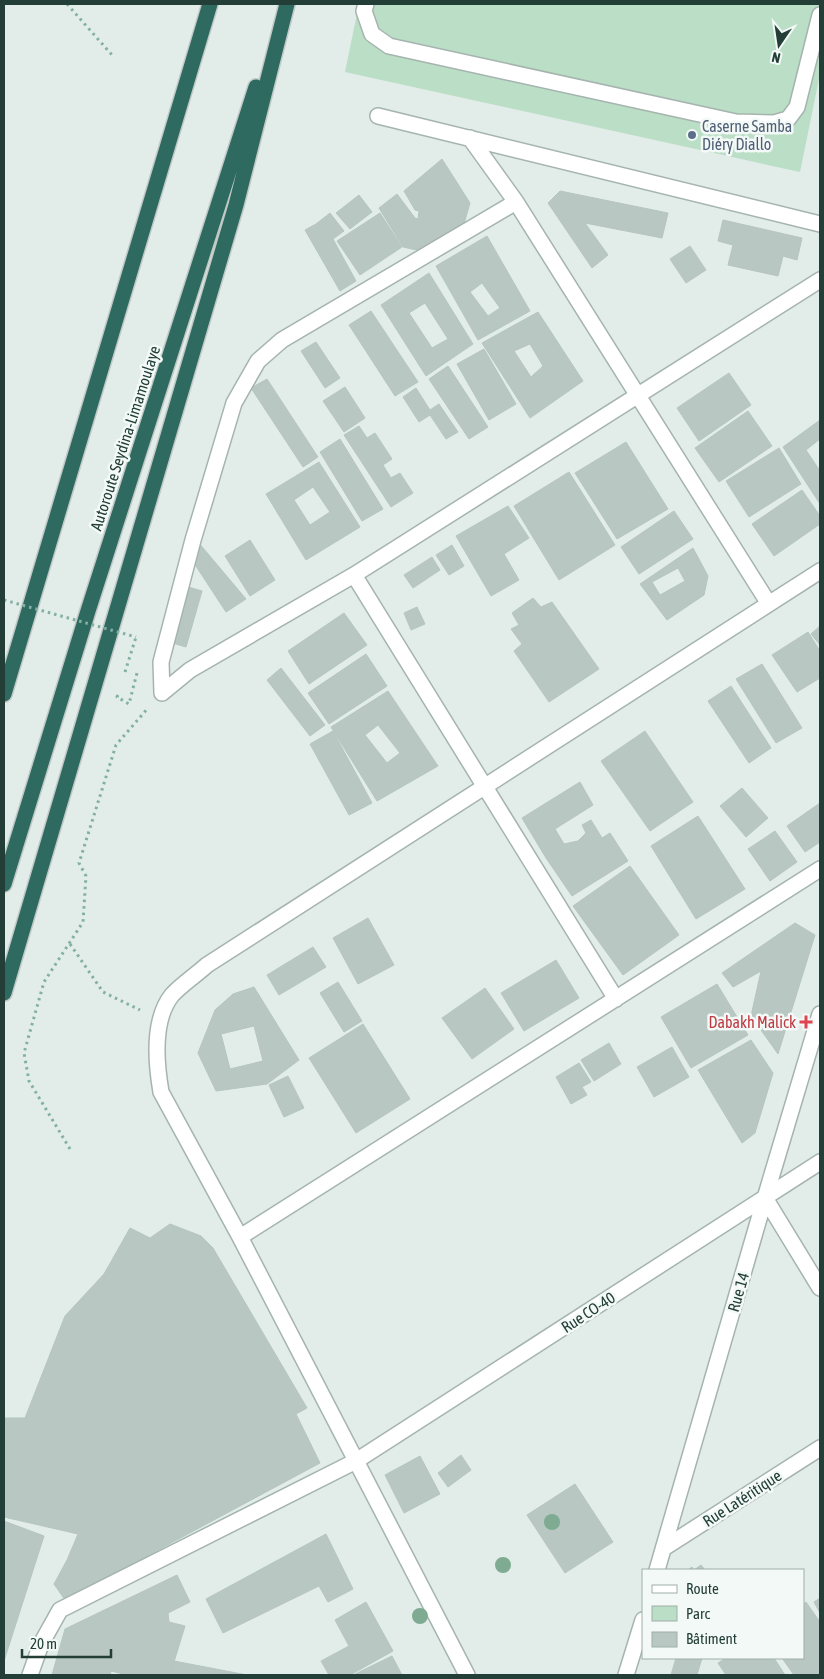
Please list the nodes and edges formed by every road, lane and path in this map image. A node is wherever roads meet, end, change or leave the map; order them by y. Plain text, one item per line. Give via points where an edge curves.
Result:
1 (67, 4) edge
2 (210, 4) edge
3 (283, 4) edge
4 (287, 4) edge
5 (366, 4) edge
6 (820, 15) edge
7 (112, 55) dead end
8 (378, 116) dead end
9 (470, 138) junction
10 (516, 202) junction
11 (820, 224) edge
12 (820, 280) edge
13 (638, 396) junction
14 (820, 571) edge
15 (354, 575) junction
16 (4, 600) edge
17 (769, 604) junction
18 (139, 667) dead end
19 (122, 680) dead end
20 (120, 688) dead end
21 (162, 693) junction
22 (4, 694) edge
23 (485, 786) junction
24 (820, 869) edge
25 (4, 884) edge
26 (70, 944) junction
27 (4, 993) edge
28 (616, 999) junction
29 (820, 1014) edge
30 (160, 1020) junction
31 (70, 1149) dead end
32 (820, 1162) edge
33 (765, 1198) junction
34 (240, 1237) junction
35 (820, 1288) edge
36 (820, 1448) edge
37 (356, 1461) junction
38 (664, 1548) junction
39 (657, 1569) edge
40 (642, 1623) edge
41 (30, 1675) edge
42 (467, 1675) edge
43 (626, 1675) edge

1 - 7 path
2 - 22 highway
3 - 25 highway, Autoroute Seydina-Limamoulaye
4 - 27 highway via 236,205
5 - 6 street via 364,11 372,34 389,46 736,122 788,119 797,107
8 - 9 street
9 - 10 street
9 - 11 street
10 - 13 street
10 - 21 street via 282,340 258,361 234,403 193,540 161,662
12 - 13 street
13 - 15 street
13 - 17 street
14 - 17 street
15 - 21 street via 190,670
15 - 23 street
16 - 19 path, bridge via 136,637
17 - 23 street
18 - 20 path via 129,704 117,697
21 - 26 path via 116,745 80,863 86,876 83,922
23 - 28 street
23 - 30 street via 207,965 172,996
24 - 28 street
26 - 30 path via 103,992
26 - 31 path via 44,982 24,1053 29,1081
28 - 34 street
29 - 33 street, Rue 14
30 - 34 street via 157,1063 161,1092
32 - 33 street, Rue CO-40
33 - 35 street
33 - 37 street, Rue CO-40
33 - 38 street, Rue 14
34 - 37 street
36 - 38 street, Rue Latéritique
37 - 41 street, Rue CO-40 via 60,1610 41,1644
37 - 42 street
38 - 39 street, Rue 14
40 - 43 street

